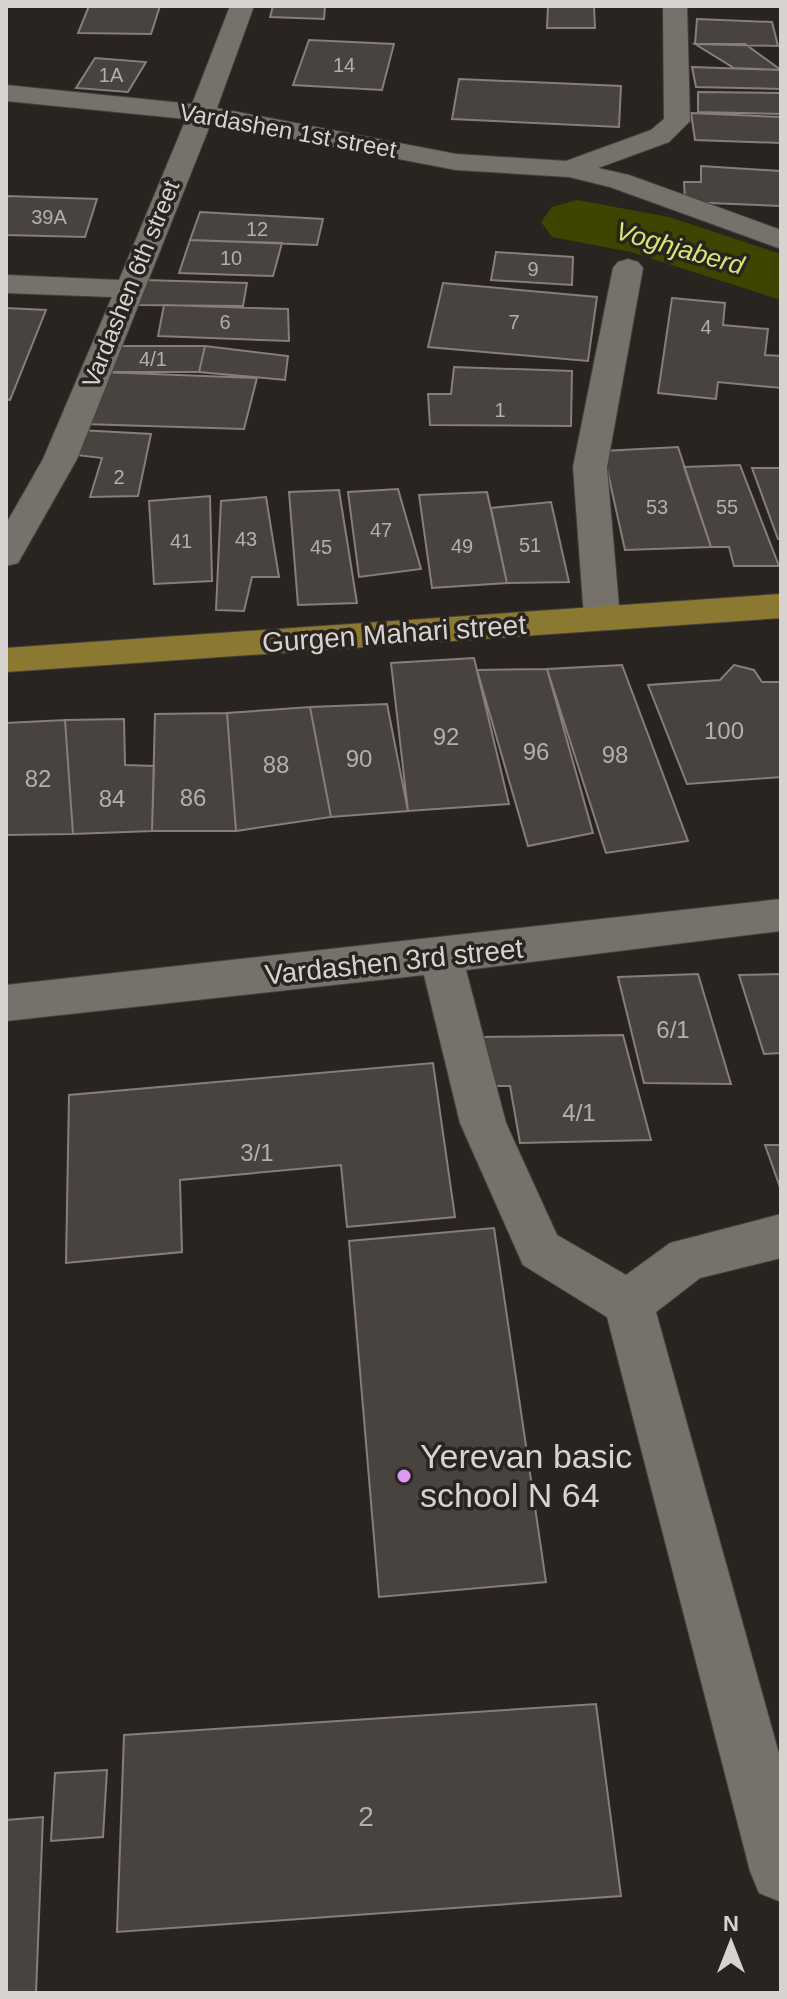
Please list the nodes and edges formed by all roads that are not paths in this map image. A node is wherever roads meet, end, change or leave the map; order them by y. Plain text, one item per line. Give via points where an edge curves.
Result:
1 (242, 6) edge
2 (675, 6) edge
3 (6, 93) edge
4 (202, 113) junction
5 (569, 169) junction
6 (781, 240) edge
7 (628, 268) dead end
8 (6, 284) edge
9 (129, 289) junction
10 (6, 555) edge
11 (781, 606) edge
12 (602, 618) junction
13 (6, 660) edge
14 (781, 915) edge
15 (441, 956) junction
16 (6, 1003) edge
17 (781, 1236) edge
18 (628, 1303) junction
19 (781, 1871) edge

1 - 4 street, Vardashen 6th street
2 - 5 street via 677,121 660,136
3 - 4 street, Vardashen 1st street
4 - 5 street, Vardashen 1st street via 456,162
4 - 9 street, Vardashen 6th street
5 - 6 street via 619,181
7 - 12 street via 590,467
8 - 9 street
9 - 10 street, Vardashen 6th street via 60,459
11 - 12 main road, Gurgen Mahari street
12 - 13 main road, Gurgen Mahari street
14 - 15 street, Vardashen 3rd street
15 - 16 street, Vardashen 3rd street
15 - 18 street via 483,1123 540,1250
17 - 18 street via 687,1259
18 - 19 street

